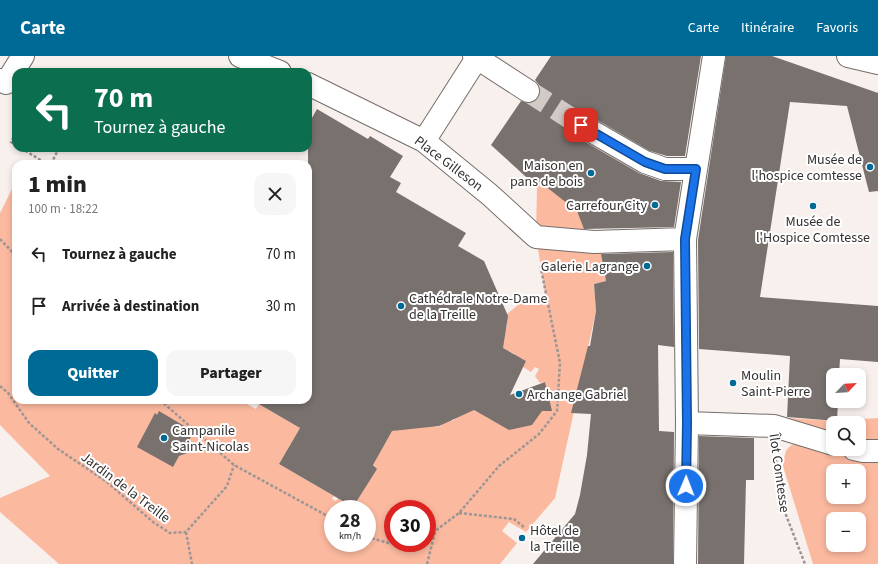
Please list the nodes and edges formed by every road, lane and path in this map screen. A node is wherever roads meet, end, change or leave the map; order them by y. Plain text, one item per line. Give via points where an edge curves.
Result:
1 (23, 56) edge
2 (240, 56) edge
3 (714, 56) edge
4 (848, 56) edge
5 (486, 60) edge
6 (878, 63) edge
7 (15, 68) edge
8 (270, 68) edge
9 (12, 73) edge
10 (0, 80) edge
11 (312, 86) edge
12 (528, 91) tunnel mouth
13 (581, 125) tunnel mouth
14 (424, 141) junction
15 (28, 152) edge
16 (40, 160) edge
17 (696, 169) junction
18 (536, 237) junction
19 (0, 239) edge
20 (685, 239) junction
21 (12, 252) edge
22 (0, 386) edge
23 (12, 399) edge
24 (16, 404) edge
25 (165, 404) edge
26 (687, 423) junction
27 (774, 426) junction
28 (826, 442) edge
29 (866, 451) edge
30 (878, 451) edge
31 (234, 465) junction
32 (459, 513) junction
33 (324, 514) edge
34 (524, 527) dead end
35 (436, 530) edge
36 (186, 532) junction
37 (430, 552) edge
38 (192, 564) edge
39 (427, 564) edge
40 (685, 564) edge
41 (805, 564) edge

1 - 7 street
2 - 8 street
3 - 17 street
4 - 6 street
5 - 12 street
5 - 14 street
9 - 10 street via 6,83
11 - 14 street, Place Gilleson
13 - 17 street via 645,162 665,169
14 - 18 street, Place Gilleson
15 - 16 path
17 - 20 street
18 - 20 street via 594,242
18 - 32 path via 560,363 557,411 539,434 499,466
19 - 21 path
20 - 26 street
22 - 23 path, Jardin de la Treille
24 - 36 path, Jardin de la Treille via 29,423 58,449 107,482 153,522 170,532
25 - 31 path
26 - 27 street, Îlot Comtesse
26 - 40 street
27 - 28 street, Îlot Comtesse
27 - 41 path, Îlot Comtesse via 775,452 786,515
29 - 30 street
31 - 33 path
31 - 36 path via 227,486
32 - 34 path via 514,519
32 - 35 path
36 - 38 path
37 - 39 path

